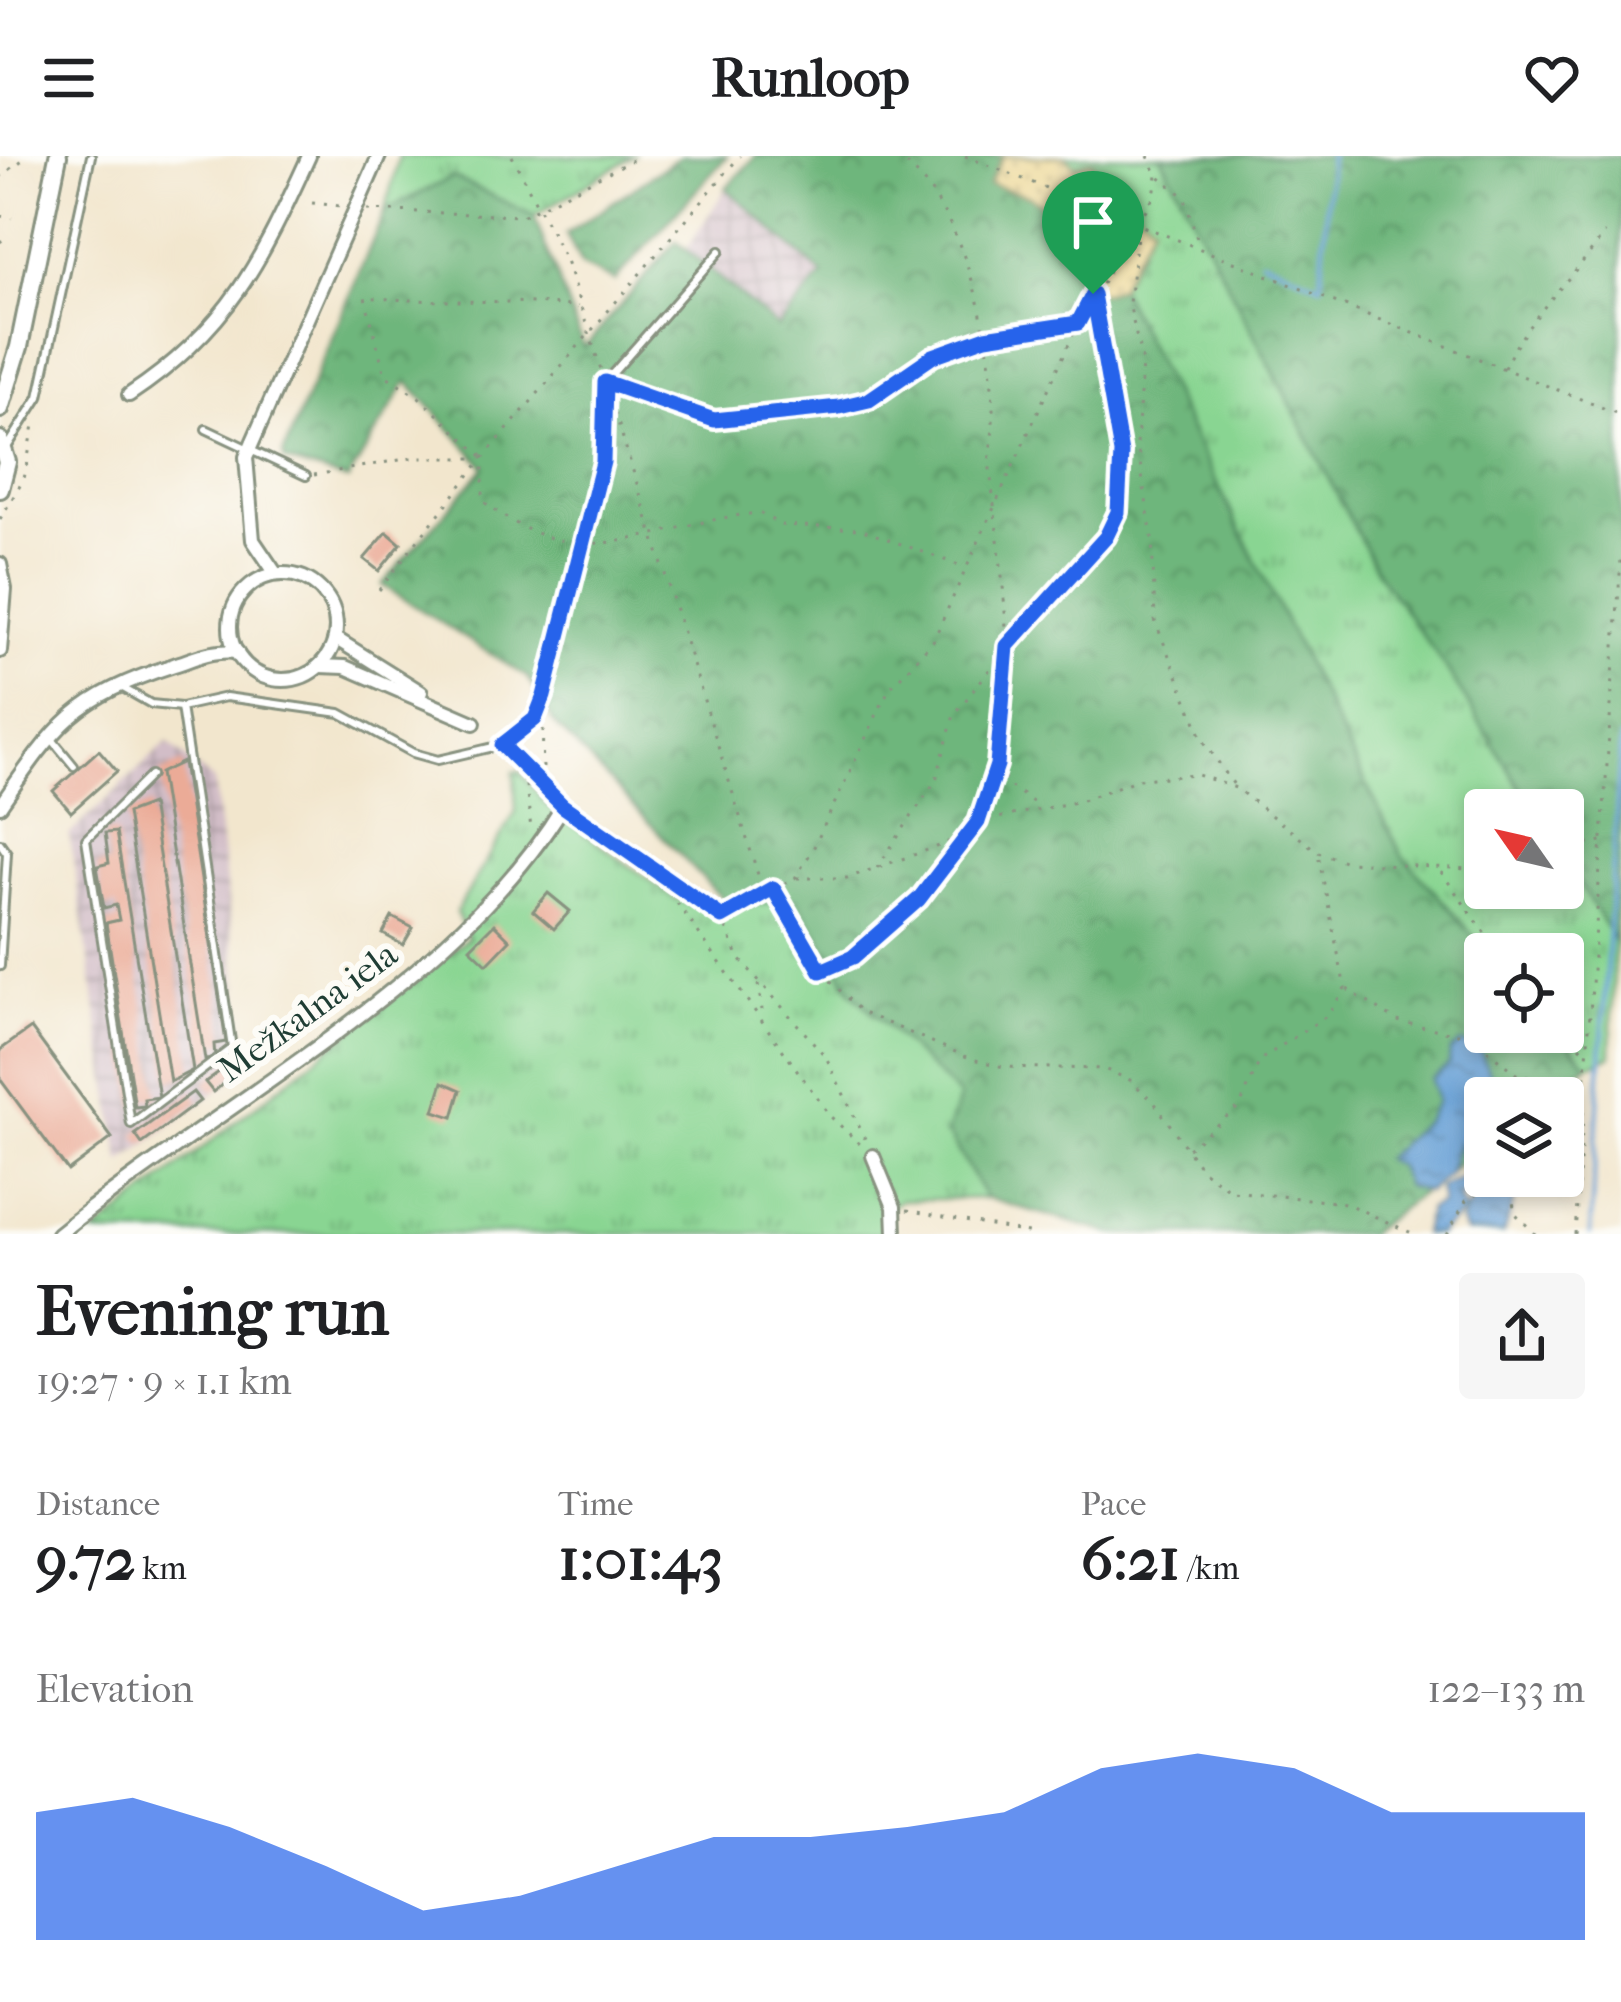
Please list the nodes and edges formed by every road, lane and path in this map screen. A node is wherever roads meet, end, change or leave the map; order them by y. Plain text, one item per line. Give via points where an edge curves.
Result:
1 (58, 156) edge
2 (91, 156) edge
3 (309, 156) edge
4 (379, 156) edge
5 (512, 156) edge
6 (640, 156) edge
7 (740, 156) edge
8 (897, 156) edge
9 (965, 156) edge
10 (1148, 156) edge
11 (25, 158) edge
12 (1157, 176) junction
13 (0, 177) edge
14 (312, 203) dead end
15 (540, 208) junction
16 (0, 216) edge
17 (12, 218) dead end
18 (1138, 226) junction
19 (1606, 232) dead end
20 (1199, 248) junction
21 (720, 251) dead end
22 (1093, 294) junction
23 (580, 308) junction
24 (1078, 323) junction
25 (590, 334) junction
26 (986, 337) junction
27 (1504, 368) junction
28 (605, 382) junction
29 (129, 395) dead end
30 (0, 409) edge
31 (1621, 415) edge
32 (206, 428) dead end
33 (2, 445) edge
34 (483, 458) junction
35 (306, 476) joint
36 (0, 489) edge
37 (994, 509) junction
38 (653, 537) junction
39 (583, 545) junction
40 (1621, 560) edge
41 (0, 564) edge
42 (967, 568) junction
43 (276, 574) junction
44 (379, 590) dead end
45 (335, 638) junction
46 (1007, 646) junction
47 (0, 651) edge
48 (237, 652) junction
49 (320, 665) junction
50 (115, 685) junction
51 (544, 696) junction
52 (181, 707) junction
53 (49, 735) junction
54 (502, 745) junction
55 (524, 765) junction
56 (997, 765) junction
57 (74, 766) dead end
58 (151, 775) dead end
59 (543, 784) junction
60 (1236, 788) junction
61 (0, 806) edge
62 (563, 806) junction
63 (1041, 807) junction
64 (978, 822) junction
65 (1602, 841) junction
66 (0, 843) edge
67 (1584, 844) edge
68 (534, 849) junction
69 (1318, 852) junction
70 (877, 869) junction
71 (1464, 870) edge
72 (1440, 871) junction
73 (657, 876) junction
74 (795, 878) junction
75 (773, 888) junction
76 (764, 893) junction
77 (722, 917) junction
78 (1485, 933) edge
79 (0, 966) edge
80 (821, 971) junction
81 (758, 982) junction
82 (1345, 988) junction
83 (762, 1015) junction
84 (1584, 1050) edge
85 (1587, 1053) junction
86 (1586, 1078) junction
87 (1186, 1149) junction
88 (873, 1156) junction
89 (893, 1207) junction
90 (58, 1234) edge
91 (895, 1234) edge
92 (1033, 1234) edge
93 (1414, 1234) edge
94 (1447, 1234) edge
95 (1535, 1234) edge
96 (1575, 1234) edge

1 - 30 street
2 - 33 lane via 39,398
3 - 29 street via 238,298 209,332
4 - 43 street via 246,457 253,540
5 - 15 path
6 - 15 path
7 - 25 path
8 - 26 path via 945,210
9 - 18 path
10 - 12 path
11 - 13 path
12 - 18 path
12 - 20 path via 1184,196
14 - 15 path via 522,216
15 - 23 path
16 - 17 path
18 - 20 path
18 - 22 path
18 - 60 path via 1129,303 1142,362 1137,444 1155,621 1203,740
19 - 27 path via 1532,320
20 - 27 path
21 - 28 lane
22 - 24 path
22 - 46 path via 1121,453 1118,512 1106,537
23 - 25 path
23 - 34 path via 507,298 365,297 385,375
24 - 26 path
24 - 37 path
25 - 28 path
25 - 34 path
26 - 28 path via 933,356 869,400 839,407 714,420
26 - 37 path
27 - 31 path
28 - 38 path
28 - 39 path via 603,462
32 - 35 lane
33 - 36 street
34 - 35 path via 411,458
34 - 39 path via 483,501 513,525
34 - 44 path
37 - 42 path
37 - 46 path
38 - 39 path
38 - 42 path via 760,513 781,526 860,529
38 - 76 path
39 - 51 path
40 - 65 path
41 - 47 street
42 - 74 path via 933,641 890,689
43 - 45 street via 317,585 334,609
43 - 48 street via 236,602 230,625
45 - 49 street
45 - 49 street via 474,722 345,667
46 - 56 path
46 - 70 path via 954,716 936,780
48 - 49 street via 268,678 296,679
48 - 50 street via 212,651
50 - 52 lane via 151,704
50 - 53 street
51 - 54 path via 535,719
51 - 59 path
52 - 54 lane via 226,697 308,706 438,760
52 - 58 lane via 232,1048 131,1124 86,839
53 - 57 lane
53 - 61 street
54 - 55 lane
55 - 59 lane
55 - 68 path
56 - 63 path via 1011,787
56 - 64 path
59 - 62 lane
60 - 63 path via 1198,775 1166,776
60 - 69 path
62 - 68 street, Mežkalna iela
62 - 73 street
63 - 64 path
64 - 70 path via 945,844
64 - 80 path via 919,899 853,957
65 - 67 path
65 - 85 path
66 - 79 lane via 7,854
68 - 90 street, Mežkalna iela via 433,956
69 - 72 path
69 - 82 path
70 - 74 path
71 - 72 path
72 - 78 path
73 - 77 street
73 - 83 path
74 - 75 path
75 - 76 path
75 - 80 path
76 - 77 path
77 - 81 path
80 - 87 path via 861,1012 972,1059 1104,1069 1130,1080
81 - 83 path
81 - 88 path via 826,1057
82 - 86 path via 1397,1021 1472,1037 1516,1074
82 - 87 path via 1328,1015 1260,1060 1240,1106
83 - 88 path via 831,1117
84 - 85 path
85 - 86 path
86 - 96 path
87 - 93 path via 1232,1191 1345,1203
88 - 89 street
89 - 91 street
89 - 92 path
94 - 95 path via 1466,1201 1498,1180 1510,1185 1515,1213

